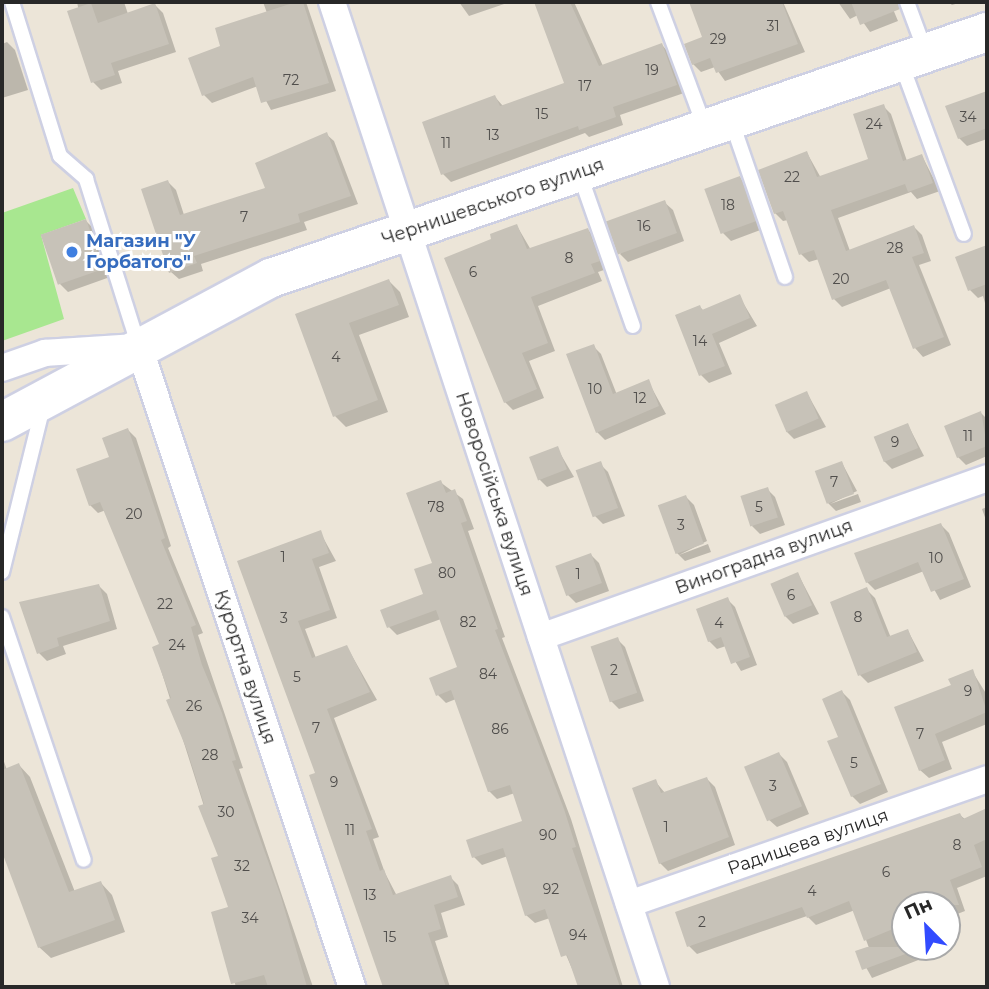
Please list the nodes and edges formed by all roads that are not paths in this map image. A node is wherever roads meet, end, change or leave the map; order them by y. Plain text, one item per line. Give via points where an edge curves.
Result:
1 (12, 2) edge
2 (332, 2) edge
3 (658, 2) edge
4 (907, 2) edge
5 (987, 32) edge
6 (913, 57) junction
7 (718, 124) junction
8 (579, 172) junction
9 (408, 231) junction
10 (964, 234) dead end
11 (785, 277) dead end
12 (633, 326) dead end
13 (139, 347) junction
14 (2, 368) edge
15 (46, 398) junction
16 (2, 422) edge
17 (987, 478) edge
18 (2, 572) edge
19 (2, 618) edge
20 (541, 637) junction
21 (987, 779) edge
22 (84, 860) dead end
23 (629, 904) junction
24 (352, 987) edge
25 (656, 987) edge

1 - 13 lane via 60,156 86,179
2 - 9 street, Новоросійська вулиця
3 - 7 lane
4 - 6 lane
5 - 6 street, Чернишевського вулиця
6 - 7 street, Чернишевського вулиця
6 - 10 lane
7 - 8 street, Чернишевського вулиця
7 - 11 lane
8 - 9 street, Чернишевського вулиця
8 - 12 lane
9 - 13 street, Чернишевського вулиця via 271,278
9 - 20 street, Новоросійська вулиця
13 - 14 street, Чернишевського вулиця via 46,353
13 - 15 street
13 - 24 street, Курортна вулиця
15 - 16 street
15 - 18 lane
17 - 20 street, Виноградна вулиця
19 - 22 lane
20 - 23 street, Новоросійська вулиця
21 - 23 street, Радищева вулиця
23 - 25 street, Новоросійська вулиця

